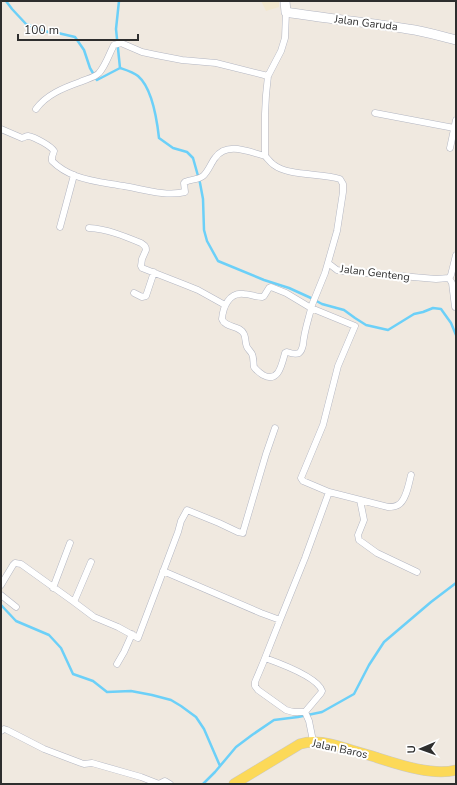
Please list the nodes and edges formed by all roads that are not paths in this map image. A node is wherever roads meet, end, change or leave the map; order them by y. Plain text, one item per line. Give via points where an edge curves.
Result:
1 (286, 1) edge
2 (286, 12) junction
3 (456, 40) edge
4 (268, 76) junction
5 (36, 109) dead end
6 (375, 113) dead end
7 (456, 120) edge
8 (1, 129) edge
9 (455, 130) edge
10 (450, 148) dead end
11 (265, 156) junction
12 (74, 175) junction
13 (60, 227) dead end
14 (89, 228) dead end
15 (456, 255) edge
16 (328, 263) junction
17 (154, 272) junction
18 (449, 278) junction
19 (134, 292) dead end
20 (225, 306) junction
21 (312, 306) junction
22 (456, 307) edge
23 (275, 428) dead end
24 (411, 475) dead end
25 (329, 492) junction
26 (360, 500) junction
27 (70, 543) dead end
28 (91, 562) dead end
29 (163, 571) junction
30 (417, 572) dead end
31 (1, 585) edge
32 (53, 588) junction
33 (1, 595) edge
34 (74, 602) junction
35 (16, 607) dead end
36 (280, 620) junction
37 (132, 634) junction
38 (265, 658) junction
39 (116, 664) dead end
40 (306, 712) junction
41 (1, 731) edge
42 (313, 741) junction
43 (455, 772) edge
44 (170, 784) edge
45 (234, 784) edge

1 - 2 street
2 - 3 street, Jalan Garuda via 410,29
2 - 4 street via 281,51
4 - 5 street via 216,63 182,60 142,52 121,43 114,45 98,74 52,95
4 - 11 street
6 - 9 street
7 - 9 street
8 - 12 street via 22,138 32,137 53,148 52,161
9 - 10 street
11 - 12 street via 237,148 227,149 216,156 204,176 184,182 185,192 173,194 96,182
11 - 16 street, Jalan Genteng via 274,166 281,169 337,178 343,184 337,231
12 - 13 street
14 - 17 street via 117,233 145,245 141,266
15 - 18 street
16 - 18 street, Jalan Genteng via 343,271 436,280
16 - 21 street
17 - 19 street via 146,296 142,297
17 - 20 street via 191,287
18 - 22 street
20 - 21 street via 235,294 262,297 271,287
20 - 21 street via 223,322 243,333 253,356 256,371 264,376 274,377 280,371 286,353 301,352
21 - 25 street via 355,326 338,366 323,425 302,478 303,481
23 - 29 street via 243,532 240,533 187,510
24 - 26 street via 407,492 398,506 388,507
25 - 26 street
25 - 36 street via 306,558
26 - 30 street via 364,520 358,535 359,540 377,553
27 - 32 street
28 - 34 street
29 - 36 street
29 - 37 street via 138,638
31 - 32 street via 15,563 21,564
32 - 34 street
33 - 35 street
34 - 37 street via 94,617
36 - 38 street
37 - 39 street
38 - 40 street via 255,682 258,690 286,710
38 - 40 street via 304,674 320,686 321,693
40 - 42 street
41 - 44 street via 7,730 44,749 84,764 92,763 159,784 165,781
42 - 43 main road, Jalan Baros via 396,764 436,772
42 - 45 main road, Jalan Baros via 300,744

